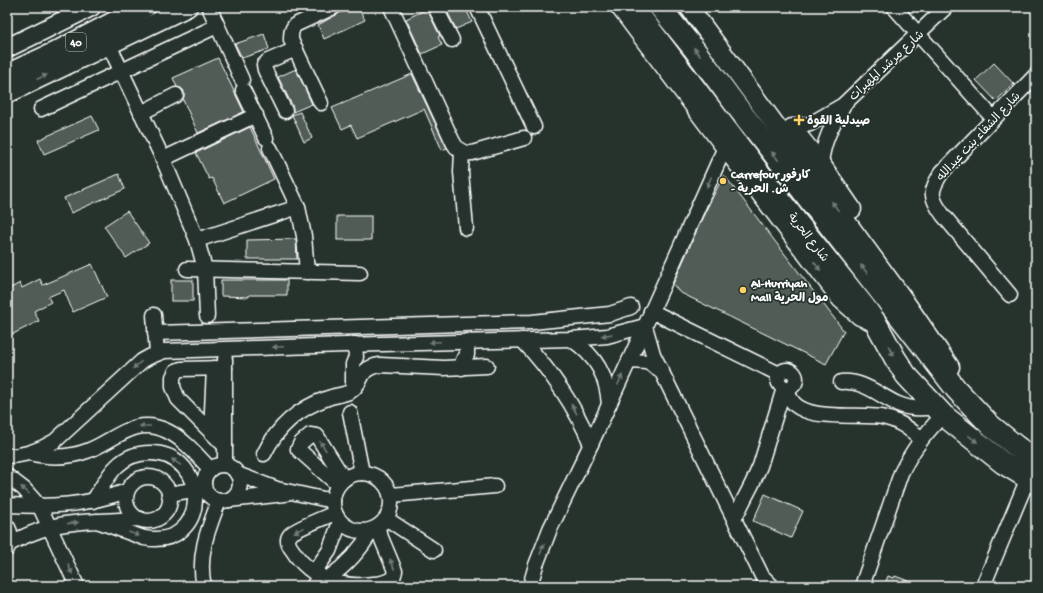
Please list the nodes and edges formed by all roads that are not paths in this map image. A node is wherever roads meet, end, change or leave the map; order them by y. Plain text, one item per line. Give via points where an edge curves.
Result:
1 (66, 7) edge
2 (91, 7) edge
3 (115, 7) edge
4 (144, 7) edge
5 (188, 7) edge
6 (209, 7) edge
7 (334, 7) edge
8 (391, 7) edge
9 (435, 7) edge
10 (477, 7) edge
11 (620, 7) edge
12 (633, 7) edge
13 (660, 7) edge
14 (689, 7) edge
15 (703, 7) edge
16 (894, 7) edge
17 (946, 7) edge
18 (217, 26) junction
19 (918, 35) junction
20 (7, 36) edge
21 (452, 40) dead end
22 (109, 45) junction
23 (7, 48) edge
24 (296, 49) junction
25 (7, 60) edge
26 (122, 71) junction
27 (7, 75) edge
28 (1036, 75) edge
29 (7, 94) edge
30 (176, 95) dead end
31 (321, 103) dead end
32 (843, 105) junction
33 (41, 109) dead end
34 (284, 111) dead end
35 (141, 112) junction
36 (256, 115) junction
37 (993, 118) junction
38 (534, 127) dead end
39 (792, 127) junction
40 (524, 138) dead end
41 (725, 147) junction
42 (462, 152) junction
43 (163, 159) junction
44 (821, 164) junction
45 (298, 207) junction
46 (466, 228) dead end
47 (197, 240) junction
48 (187, 269) dead end
49 (205, 269) junction
50 (307, 272) junction
51 (360, 273) dead end
52 (1010, 295) dead end
53 (901, 296) junction
54 (632, 308) dead end
55 (651, 311) junction
56 (154, 315) dead end
57 (207, 316) dead end
58 (297, 323) junction
59 (876, 323) junction
60 (645, 326) junction
61 (155, 333) junction
62 (571, 339) junction
63 (522, 340) junction
64 (462, 341) junction
65 (350, 344) junction
66 (298, 346) junction
67 (225, 349) junction
68 (157, 354) junction
69 (629, 361) junction
70 (462, 364) junction
71 (487, 366) dead end
72 (220, 368) junction
73 (662, 371) junction
74 (841, 382) dead end
75 (786, 388) junction
76 (956, 389) junction
77 (353, 390) junction
78 (608, 405) junction
79 (938, 411) junction
80 (350, 412) dead end
81 (211, 432) junction
82 (921, 438) junction
83 (591, 444) junction
84 (225, 446) junction
85 (29, 453) junction
86 (264, 454) dead end
87 (7, 456) edge
88 (225, 465) junction
89 (210, 469) junction
90 (362, 473) junction
91 (237, 474) junction
92 (1033, 474) edge
93 (7, 476) edge
94 (495, 486) dead end
95 (200, 489) junction
96 (127, 491) junction
97 (291, 493) junction
98 (169, 494) junction
99 (391, 494) junction
100 (224, 500) junction
101 (93, 501) junction
102 (7, 505) edge
103 (40, 507) junction
104 (336, 512) junction
105 (140, 519) junction
106 (734, 519) junction
107 (97, 521) junction
108 (7, 526) edge
109 (378, 526) junction
110 (50, 527) junction
111 (8, 546) edge
112 (434, 550) dead end
113 (319, 578) edge
114 (77, 586) edge
115 (204, 586) edge
116 (530, 586) edge
117 (772, 586) edge
118 (862, 586) edge
119 (983, 586) edge

1 - 20 main road
2 - 23 main road
3 - 25 highway, 40
4 - 27 highway, 40
5 - 22 main road
6 - 18 street
7 - 24 street via 295,25 291,35
8 - 42 street via 452,140
9 - 21 street
10 - 38 street
11 - 41 main road
12 - 59 highway, شارع الحرية
76 -> 13 highway, شارع الحرية
53 -> 14 main road
15 - 39 main road
16 - 19 street
17 - 19 street, شارع مرشد المهيرات
18 - 26 street
18 - 36 street
19 - 32 street, شارع مرشد المهيرات
19 - 37 street
22 - 26 street
29 -> 22 main road
24 - 31 street
24 - 34 street via 264,65
26 - 33 street
26 - 35 street
28 - 37 street, شارع الشفاء بنت عبدالله
30 - 35 street
32 - 39 street, شارع مرشد المهيرات via 810,124
32 - 44 street, شارع مرشد المهيرات via 827,136
35 - 43 street
36 - 43 street
36 - 45 street
37 - 52 street, شارع الشفاء بنت عبدالله via 942,172 932,190 932,197 943,215
39 - 44 main road
40 - 42 street via 472,153
41 -> 55 street
41 -> 59 main road via 842,299 860,316
42 - 46 street via 461,172
43 - 47 street
44 - 53 main road via 890,267
45 - 47 street
45 - 50 street
47 - 49 street
48 - 49 street
49 - 50 street
49 - 57 street
50 - 51 street
53 - 76 main road via 951,369
54 - 58 street via 610,314 532,322
55 - 60 street
55 - 75 street via 779,374 785,370 793,372 796,375 795,383
56 - 61 street
58 - 61 street
58 - 66 street
59 -> 79 highway, شارع الحرية via 906,376
60 -> 62 street via 607,336
60 - 69 street
60 - 73 street via 651,350
61 - 68 street
62 - 63 street
62 - 78 street via 596,362 606,383
63 - 64 street
83 -> 63 street via 565,393
64 -> 65 street
64 - 70 street via 467,355
65 - 66 street
65 - 77 street via 356,357 353,364
66 -> 67 street
67 - 68 street via 171,350
67 - 72 street
68 -> 85 street via 142,361 59,438
69 - 73 street via 647,362
78 -> 69 street
70 - 71 street
70 - 77 street via 375,366 363,374
72 - 81 street
72 - 81 street via 181,369 176,371 173,377 173,387 178,399
72 - 84 street
73 - 106 street
74 - 79 street via 863,385 903,406
75 - 82 street via 791,400 804,410 826,415 886,417 900,423
75 - 106 street via 757,472
76 - 92 highway, شارع الحرية via 990,425 1017,447
77 - 86 street via 319,401 300,412 283,425
78 - 83 street
79 - 82 street
79 -> 92 highway, شارع الحرية via 1003,462
80 - 90 street
81 - 84 street
82 - 118 street via 901,473
116 -> 83 street via 550,529
84 - 88 street
85 - 87 street
89 -> 85 street via 194,451 173,434 160,428 146,426 131,428 96,448 77,454 48,457
88 - 89 street
88 - 91 street
89 - 95 street
90 - 99 street via 380,479
90 - 104 street via 341,482 335,490
91 - 97 street
91 - 100 street via 237,493
92 - 119 street
103 -> 93 street via 24,489
94 - 99 street
95 - 98 street
95 - 100 street via 210,497
95 -> 101 street via 174,460 160,454 145,453 130,457 117,466
107 -> 95 street via 144,538 167,538 181,530 191,519
96 - 98 street via 138,479 149,477 160,480
96 - 101 street
96 - 105 street via 128,508
97 - 100 street
97 - 104 street
98 - 105 street via 168,506 162,515 152,520
99 - 109 street via 391,507
100 - 115 street via 209,526 202,555
101 - 103 street via 67,506
102 - 103 street
103 - 110 street
104 - 109 street via 355,531
104 - 113 street via 329,551
104 -> 113 street via 293,532 288,538 295,555
105 - 107 street
106 - 117 street via 762,576
110 -> 107 street
108 - 111 street via 10,533
109 - 112 street
109 - 113 street via 355,555 337,572
113 -> 109 street via 356,586 386,582 393,578 395,571
110 - 111 street via 29,534
110 -> 114 street

